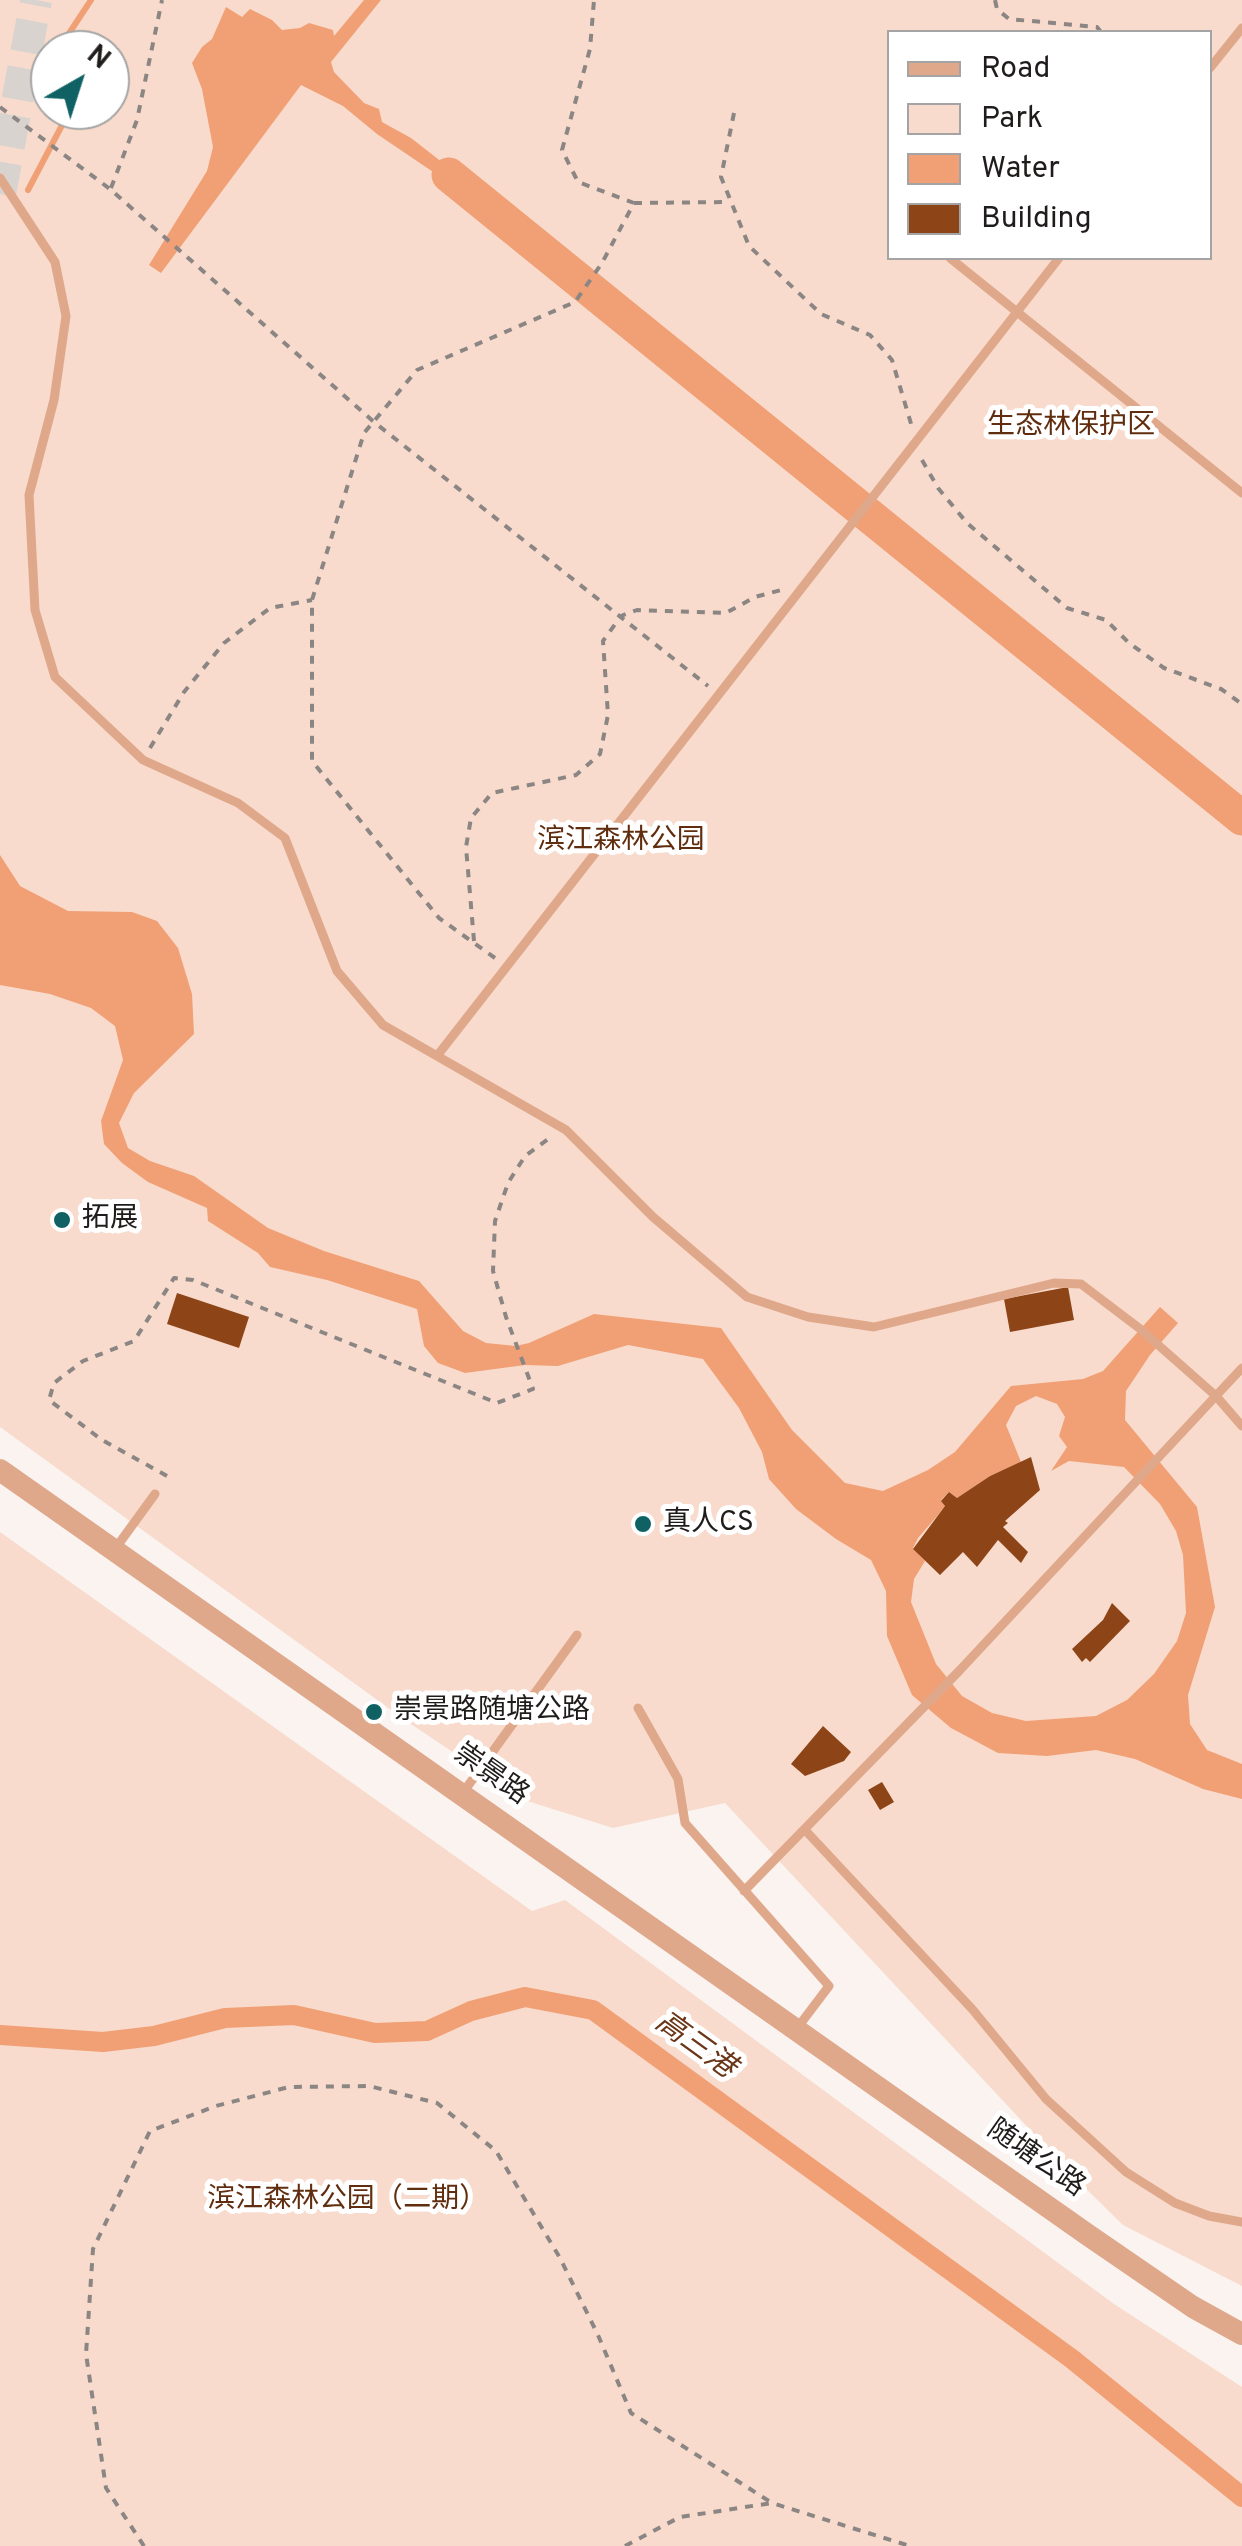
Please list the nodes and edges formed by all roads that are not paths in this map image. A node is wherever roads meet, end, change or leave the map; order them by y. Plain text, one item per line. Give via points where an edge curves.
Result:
1 (1242, 28) edge
2 (1212, 66) edge
3 (0, 178) edge
4 (953, 260) edge
5 (1057, 260) edge
6 (1018, 310) junction
7 (1242, 493) edge
8 (437, 1056) junction
9 (1242, 1368) edge
10 (1216, 1396) junction
11 (1242, 1426) edge
12 (0, 1470) edge
13 (155, 1494) dead end
14 (114, 1550) junction
15 (576, 1635) dead end
16 (638, 1708) dead end
17 (462, 1794) junction
18 (806, 1830) junction
19 (744, 1891) junction
20 (797, 2029) junction
21 (1242, 2222) edge
22 (1242, 2334) edge

1 - 2 lane
3 - 8 lane via 56,262 66,316 30,495 36,610 54,676 143,760 238,803 286,838 337,971 383,1025
4 - 6 lane
5 - 6 lane
6 - 7 lane
6 - 8 lane
8 - 10 lane via 563,1128 653,1218 746,1297 874,1327 1054,1283 1081,1284
9 - 10 lane
10 - 11 lane
10 - 18 lane
12 - 14 street, 崇景路
13 - 14 lane
14 - 17 street, 崇景路
15 - 17 lane
16 - 19 lane via 678,1780 685,1822
17 - 20 street, 崇景路
18 - 19 lane
18 - 21 lane via 1046,2099 1126,2172 1176,2203
19 - 20 lane via 829,1986
20 - 22 street, 随塘公路 via 1178,2297

